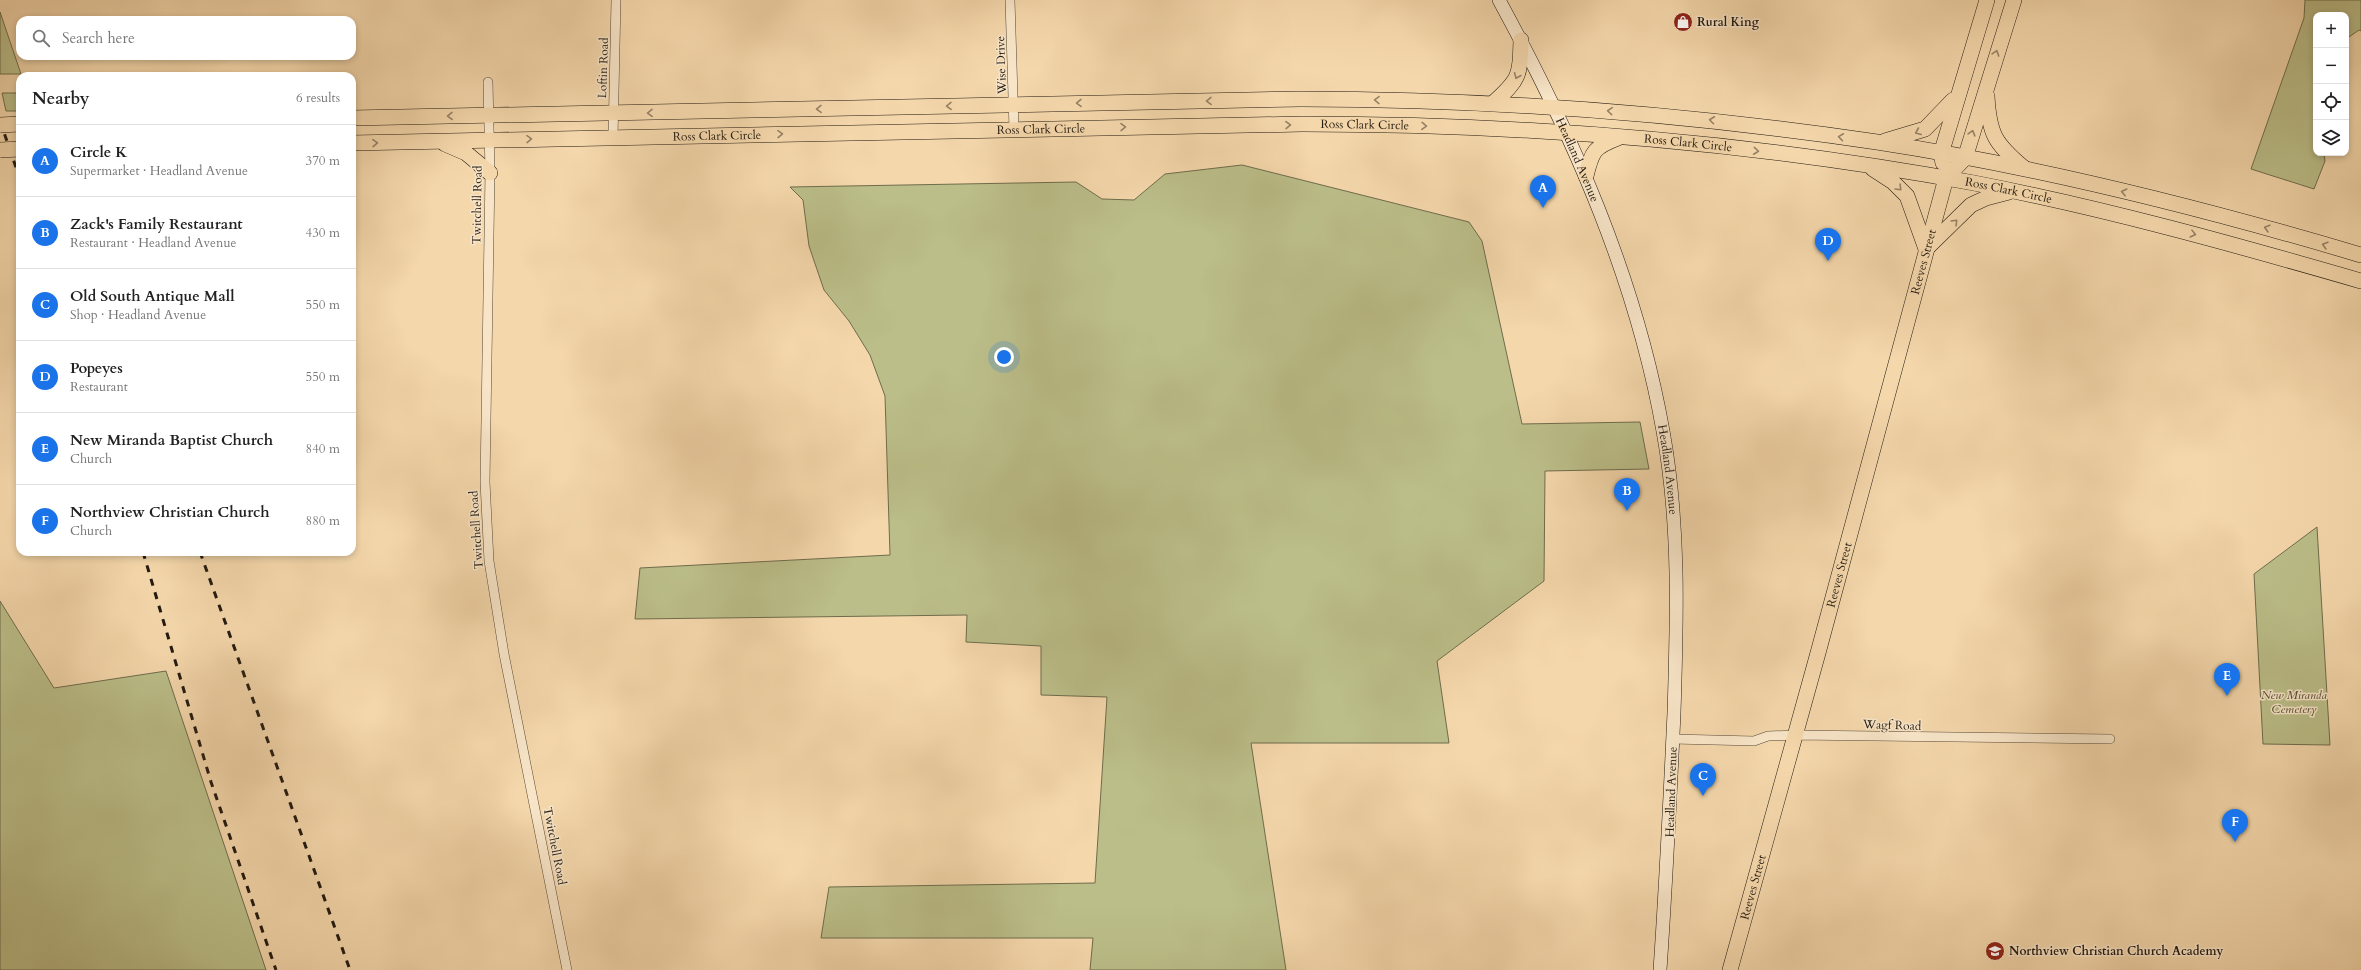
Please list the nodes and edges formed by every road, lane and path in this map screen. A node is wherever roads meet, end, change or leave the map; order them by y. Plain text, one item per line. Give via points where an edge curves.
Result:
1 (616, 0) edge
2 (1010, 0) edge
3 (1499, 0) edge
4 (1987, 0) edge
5 (2014, 0) edge
6 (1521, 40) junction
7 (488, 82) dead end
8 (1986, 84) junction
9 (1957, 96) junction
10 (1493, 103) junction
11 (1014, 105) junction
12 (1554, 106) junction
13 (613, 113) junction
14 (489, 115) junction
15 (356, 118) edge
16 (16, 124) edge
17 (0, 125) edge
18 (1014, 129) junction
19 (1565, 131) junction
20 (1623, 136) junction
21 (613, 138) junction
22 (490, 140) junction
23 (439, 141) junction
24 (356, 143) edge
25 (1880, 143) junction
26 (16, 149) edge
27 (0, 150) edge
28 (1941, 154) junction
29 (1965, 158) junction
30 (1867, 166) junction
31 (2026, 170) junction
32 (490, 173) junction
33 (1586, 176) junction
34 (1946, 178) junction
35 (2012, 192) junction
36 (1926, 248) junction
37 (2361, 255) edge
38 (2361, 281) edge
39 (1796, 735) junction
40 (1673, 739) junction
41 (2110, 740) dead end
42 (567, 970) edge
43 (1660, 970) edge
44 (1730, 970) edge

1 - 13 street, Loftin Road
2 - 11 street, Wise Drive
3 - 6 main road, Headland Avenue
4 - 9 main road, Reeves Street
8 -> 5 main road, Reeves Street
6 -> 10 main road via 1518,77
6 - 12 main road, Headland Avenue
7 - 14 street, Twitchell Road
29 -> 8 main road, Reeves Street
8 - 31 main road via 1988,120 1994,137 2005,152
9 -> 25 main road via 1925,128
9 - 28 main road, Reeves Street
10 -> 11 main road, Ross Clark Circle via 1301,99
10 - 12 main road, Ross Clark Circle
11 -> 13 main road, Ross Clark Circle
11 - 18 street, Wise Drive
12 - 19 main road, Headland Avenue
25 -> 12 main road, Ross Clark Circle via 1703,119
13 - 14 main road, Ross Clark Circle
13 - 21 street, Loftin Road
14 -> 15 main road, Ross Clark Circle
14 - 22 street, Twitchell Road
16 - 17 main road, bridge
18 -> 19 main road, Ross Clark Circle via 1346,124
21 -> 18 main road, Ross Clark Circle
19 - 20 main road, Ross Clark Circle
19 - 33 main road, Headland Avenue
20 -> 30 main road, Ross Clark Circle via 1770,152
20 - 33 main road via 1594,150
22 -> 21 main road, Ross Clark Circle
22 - 23 main road, Ross Clark Circle
22 - 32 street, Twitchell Road
24 -> 23 main road, Ross Clark Circle
23 - 32 main road via 466,152
25 - 28 main road, Ross Clark Circle
26 - 27 main road, bridge
28 - 29 main road, Ross Clark Circle
28 - 34 main road, Reeves Street
29 - 31 main road, Ross Clark Circle
29 - 34 main road, Reeves Street
30 - 34 main road, Ross Clark Circle
30 -> 36 main road via 1893,182 1907,196
37 -> 31 main road, Ross Clark Circle via 2162,200
32 - 42 street, Twitchell Road via 485,482 489,561 505,662
33 - 40 main road, Headland Avenue via 1612,240 1634,308 1663,432 1672,500 1677,578
34 - 35 main road, Ross Clark Circle
34 - 36 main road, Reeves Street
36 -> 35 main road via 1971,205 1986,198
35 -> 38 main road, Ross Clark Circle via 2191,233
36 - 39 main road, Reeves Street
39 - 40 street, Wagf Road via 1768,736 1754,741
39 - 41 street, Wagf Road
39 - 44 main road, Reeves Street
40 - 43 main road, Headland Avenue

